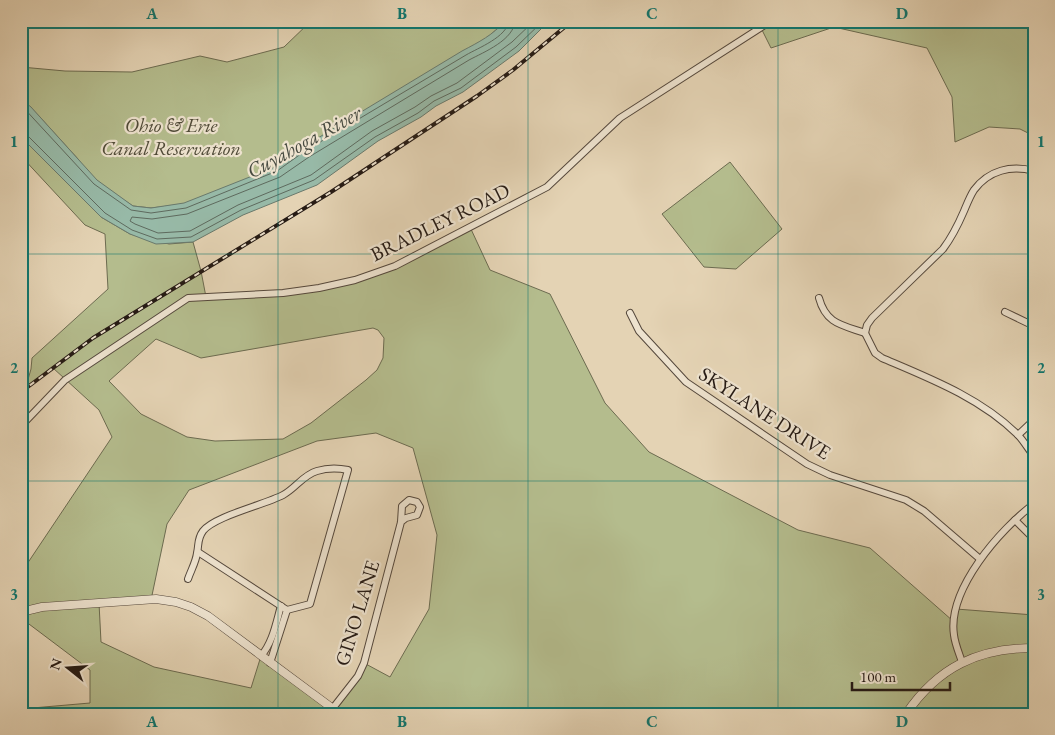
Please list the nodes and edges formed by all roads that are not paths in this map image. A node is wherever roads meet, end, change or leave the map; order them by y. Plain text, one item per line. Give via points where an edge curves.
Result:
1 (771, 21) edge
2 (1034, 171) edge
3 (819, 298) dead end
4 (1005, 312) dead end
5 (630, 313) dead end
6 (1034, 326) edge
7 (865, 333) junction
8 (1034, 420) edge
9 (21, 426) edge
10 (1018, 435) junction
11 (1034, 456) edge
12 (1034, 504) edge
13 (1015, 520) junction
14 (400, 522) dead end
15 (1034, 539) edge
16 (198, 552) junction
17 (980, 559) junction
18 (188, 579) dead end
19 (281, 606) junction
20 (287, 610) junction
21 (21, 612) edge
22 (1034, 648) edge
23 (261, 656) junction
24 (962, 662) junction
25 (270, 663) junction
26 (337, 711) edge
27 (906, 714) edge

1 - 9 street, BRADLEY ROAD via 620,118 547,187 395,266 355,280 283,292 188,298 65,380
2 - 7 street via 1001,170 980,183 973,190 949,241 872,318
3 - 7 street via 825,314 832,321
4 - 6 street
5 - 17 street, SKYLANE DRIVE via 639,331 686,382 807,464 906,500 924,511
7 - 10 street via 875,353 882,358 955,391
8 - 10 street
10 - 11 street
12 - 13 street
13 - 15 street
13 - 17 street
14 - 26 street, GINO LANE via 364,663
16 - 18 street
16 - 19 street
16 - 20 street via 197,544 203,530 223,518 281,496 317,471 348,470 310,604
17 - 24 street via 956,609 954,635
19 - 20 street
19 - 23 street via 271,639
20 - 25 street
21 - 23 street via 42,607 151,600 176,602 208,616
22 - 24 street via 1000,650
23 - 25 street
24 - 27 street via 933,682
25 - 26 street

